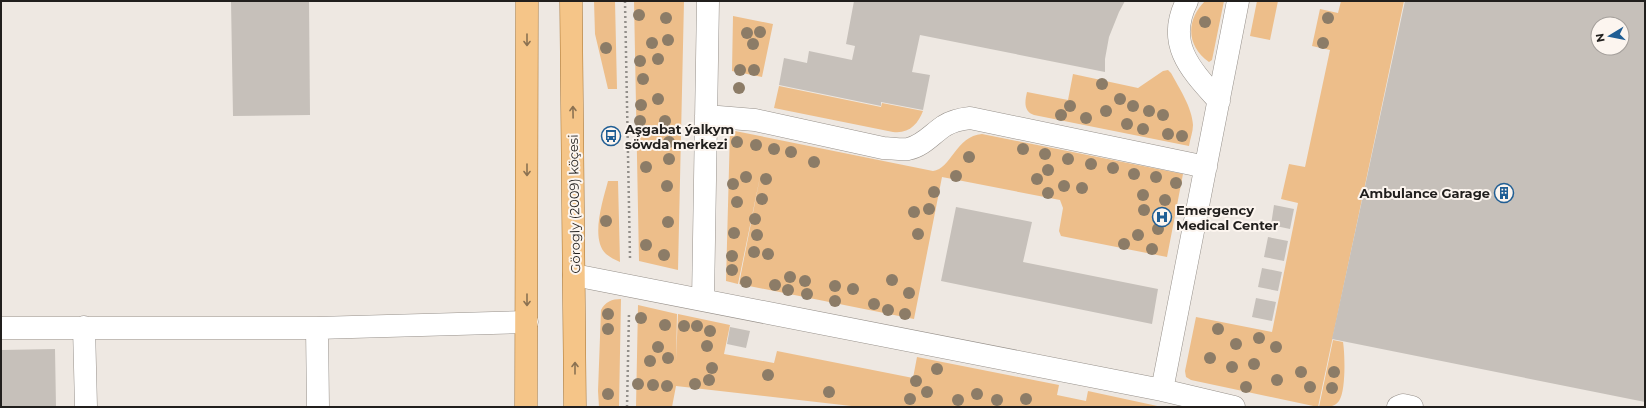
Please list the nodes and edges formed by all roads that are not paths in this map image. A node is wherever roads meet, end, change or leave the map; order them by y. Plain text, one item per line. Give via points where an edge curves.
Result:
1 (527, 1) edge
2 (571, 1) edge
3 (708, 1) edge
4 (1187, 1) edge
5 (1238, 1) edge
6 (1219, 101) junction
7 (706, 116) junction
8 (1206, 167) junction
9 (574, 275) junction
10 (703, 300) junction
11 (527, 322) junction
12 (84, 327) junction
13 (1, 328) edge
14 (317, 328) junction
15 (1162, 390) junction
16 (86, 407) edge
17 (318, 407) edge
18 (526, 407) edge
19 (575, 407) edge
20 (1234, 407) edge
21 (1398, 407) edge
22 (1412, 407) edge

1 -> 11 main road
9 -> 2 main road, Görogly (2009) köçesi
3 - 7 street
4 - 6 street via 1179,26 1183,55 1190,68
5 - 6 street
6 - 8 street
7 - 8 street via 755,120 897,149 908,149 918,145 958,119 970,118
7 - 10 street
8 - 15 street
9 - 10 street
19 -> 9 main road, Görogly (2009) köçesi
10 - 15 street
11 - 14 street
11 - 18 main road
12 - 13 street
12 - 14 street
12 - 16 street
14 - 17 street
15 - 20 street
21 - 22 street

